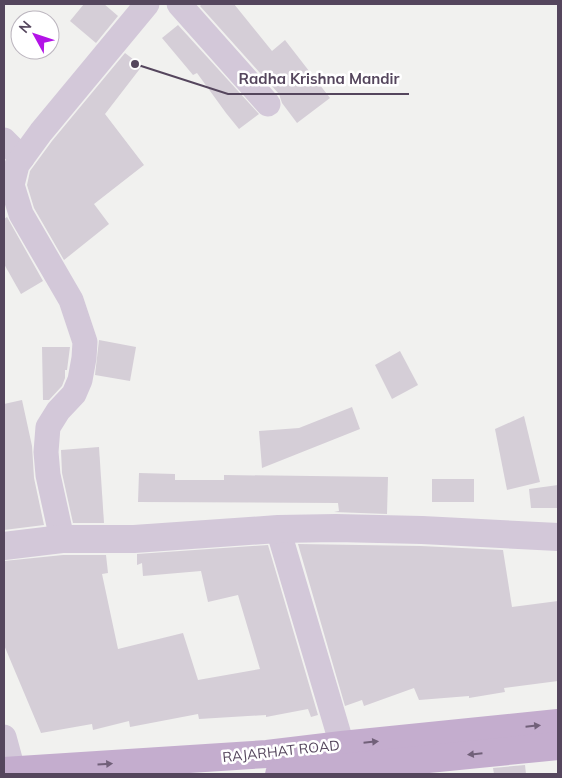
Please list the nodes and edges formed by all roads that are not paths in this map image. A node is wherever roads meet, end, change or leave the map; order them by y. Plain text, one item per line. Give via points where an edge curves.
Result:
1 (147, 4) edge
2 (179, 4) edge
3 (268, 104) dead end
4 (4, 140) edge
5 (22, 158) junction
6 (278, 529) junction
7 (558, 537) edge
8 (62, 538) junction
9 (4, 546) edge
10 (558, 724) edge
11 (4, 737) edge
12 (558, 746) edge
13 (350, 762) edge
14 (8, 770) edge
15 (279, 774) edge

1 - 5 street
2 - 3 street
4 - 5 street
5 - 8 street via 12,185 21,214 71,300 85,342 80,380 74,394 48,427 48,475
6 - 7 street via 412,530
6 - 8 street via 134,538
6 - 13 street
8 - 9 street
13 -> 10 main road, RAJARHAT ROAD
11 - 14 street
12 -> 13 main road, RAJARHAT ROAD
14 -> 13 main road, RAJARHAT ROAD via 267,754
13 - 15 main road, RAJARHAT ROAD

